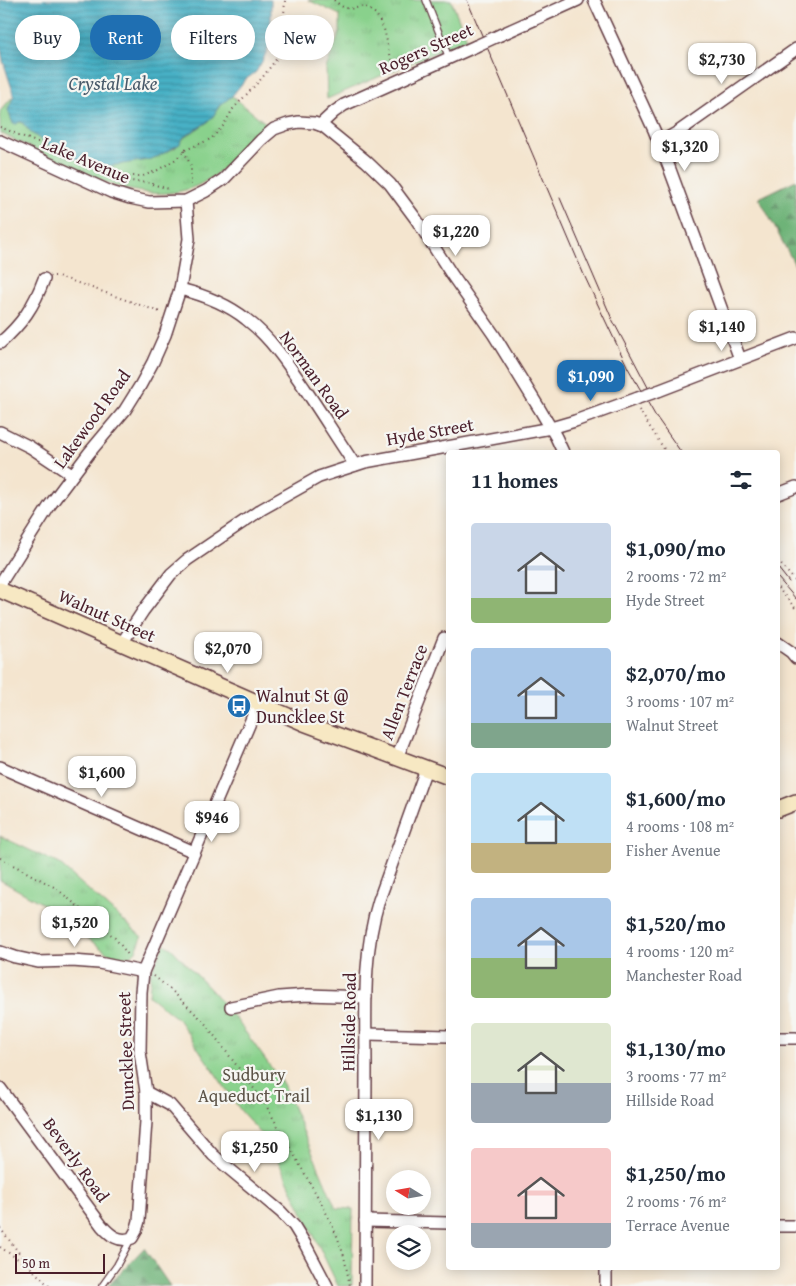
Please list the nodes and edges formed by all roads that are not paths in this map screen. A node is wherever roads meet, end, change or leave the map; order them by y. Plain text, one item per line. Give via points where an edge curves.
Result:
1 (426, 0) edge
2 (578, 0) edge
3 (594, 0) edge
4 (796, 49) edge
5 (449, 58) junction
6 (320, 125) junction
7 (0, 141) edge
8 (659, 143) junction
9 (186, 202) junction
10 (44, 279) road end
11 (180, 289) junction
12 (796, 338) edge
13 (0, 343) edge
14 (740, 359) junction
15 (551, 428) junction
16 (0, 432) edge
17 (562, 450) edge
18 (355, 466) junction
19 (72, 476) junction
20 (796, 487) edge
21 (780, 493) edge
22 (0, 584) edge
23 (0, 590) edge
24 (444, 638) dead end
25 (122, 643) junction
26 (780, 644) edge
27 (796, 658) edge
28 (258, 704) junction
29 (397, 758) junction
30 (0, 767) edge
31 (426, 769) junction
32 (446, 776) edge
33 (796, 802) edge
34 (780, 809) edge
35 (194, 852) junction
36 (0, 952) edge
37 (143, 970) junction
38 (366, 996) junction
39 (231, 1008) dead end
40 (366, 1034) junction
41 (446, 1036) edge
42 (780, 1038) edge
43 (796, 1038) edge
44 (0, 1088) edge
45 (146, 1092) junction
46 (365, 1221) junction
47 (446, 1223) edge
48 (780, 1226) edge
49 (796, 1226) edge
50 (132, 1238) junction
51 (606, 1270) edge
52 (102, 1286) edge
53 (327, 1286) edge
54 (365, 1286) edge
55 (606, 1286) edge

1 - 5 lane
2 - 5 street, Rogers Street, bridge
3 - 8 street
4 - 8 street
5 - 6 street, Rogers Street via 340,107
6 - 9 street via 300,122 274,129 224,179
6 - 15 street via 366,160 390,184 494,335
7 - 9 street, Lake Avenue via 111,192 149,202
8 - 14 street
9 - 11 street, Lakewood Road via 189,240
10 - 13 street via 30,310
11 - 18 street, Norman Road via 232,309 265,337 288,364
11 - 19 street, Lakewood Road via 165,335 140,386
12 - 14 street, Hyde Street
14 - 15 street, Hyde Street, bridge
15 - 17 street
15 - 18 street, Hyde Street
16 - 19 street via 30,447
18 - 25 street, Hyde Street via 319,477 262,509 187,560 171,574 142,611
19 - 22 street, Lakewood Road
20 - 21 street
23 - 25 main road, Walnut Street
24 - 29 street, Allen Terrace
25 - 28 main road, Walnut Street
26 - 27 street
28 - 29 main road, Walnut Street
28 - 35 street, Duncklee Street
29 - 31 main road, Walnut Street
30 - 35 street
31 - 32 main road, Walnut Street
31 - 38 street, Hillside Road via 373,920
33 - 34 main road
35 - 37 street, Duncklee Street
36 - 37 street via 38,962 99,963
37 - 45 street, Duncklee Street via 140,1052
38 - 39 street via 278,997
38 - 40 street, Hillside Road
40 - 41 street
40 - 46 street, Hillside Road
42 - 43 street
44 - 50 street, Beverly Road via 102,1226 119,1239
45 - 50 street, Duncklee Street via 140,1213
45 - 53 street via 170,1106 220,1161 281,1212 306,1244
46 - 47 street
46 - 54 street, Hillside Road
48 - 49 street
50 - 52 lane
51 - 55 street

